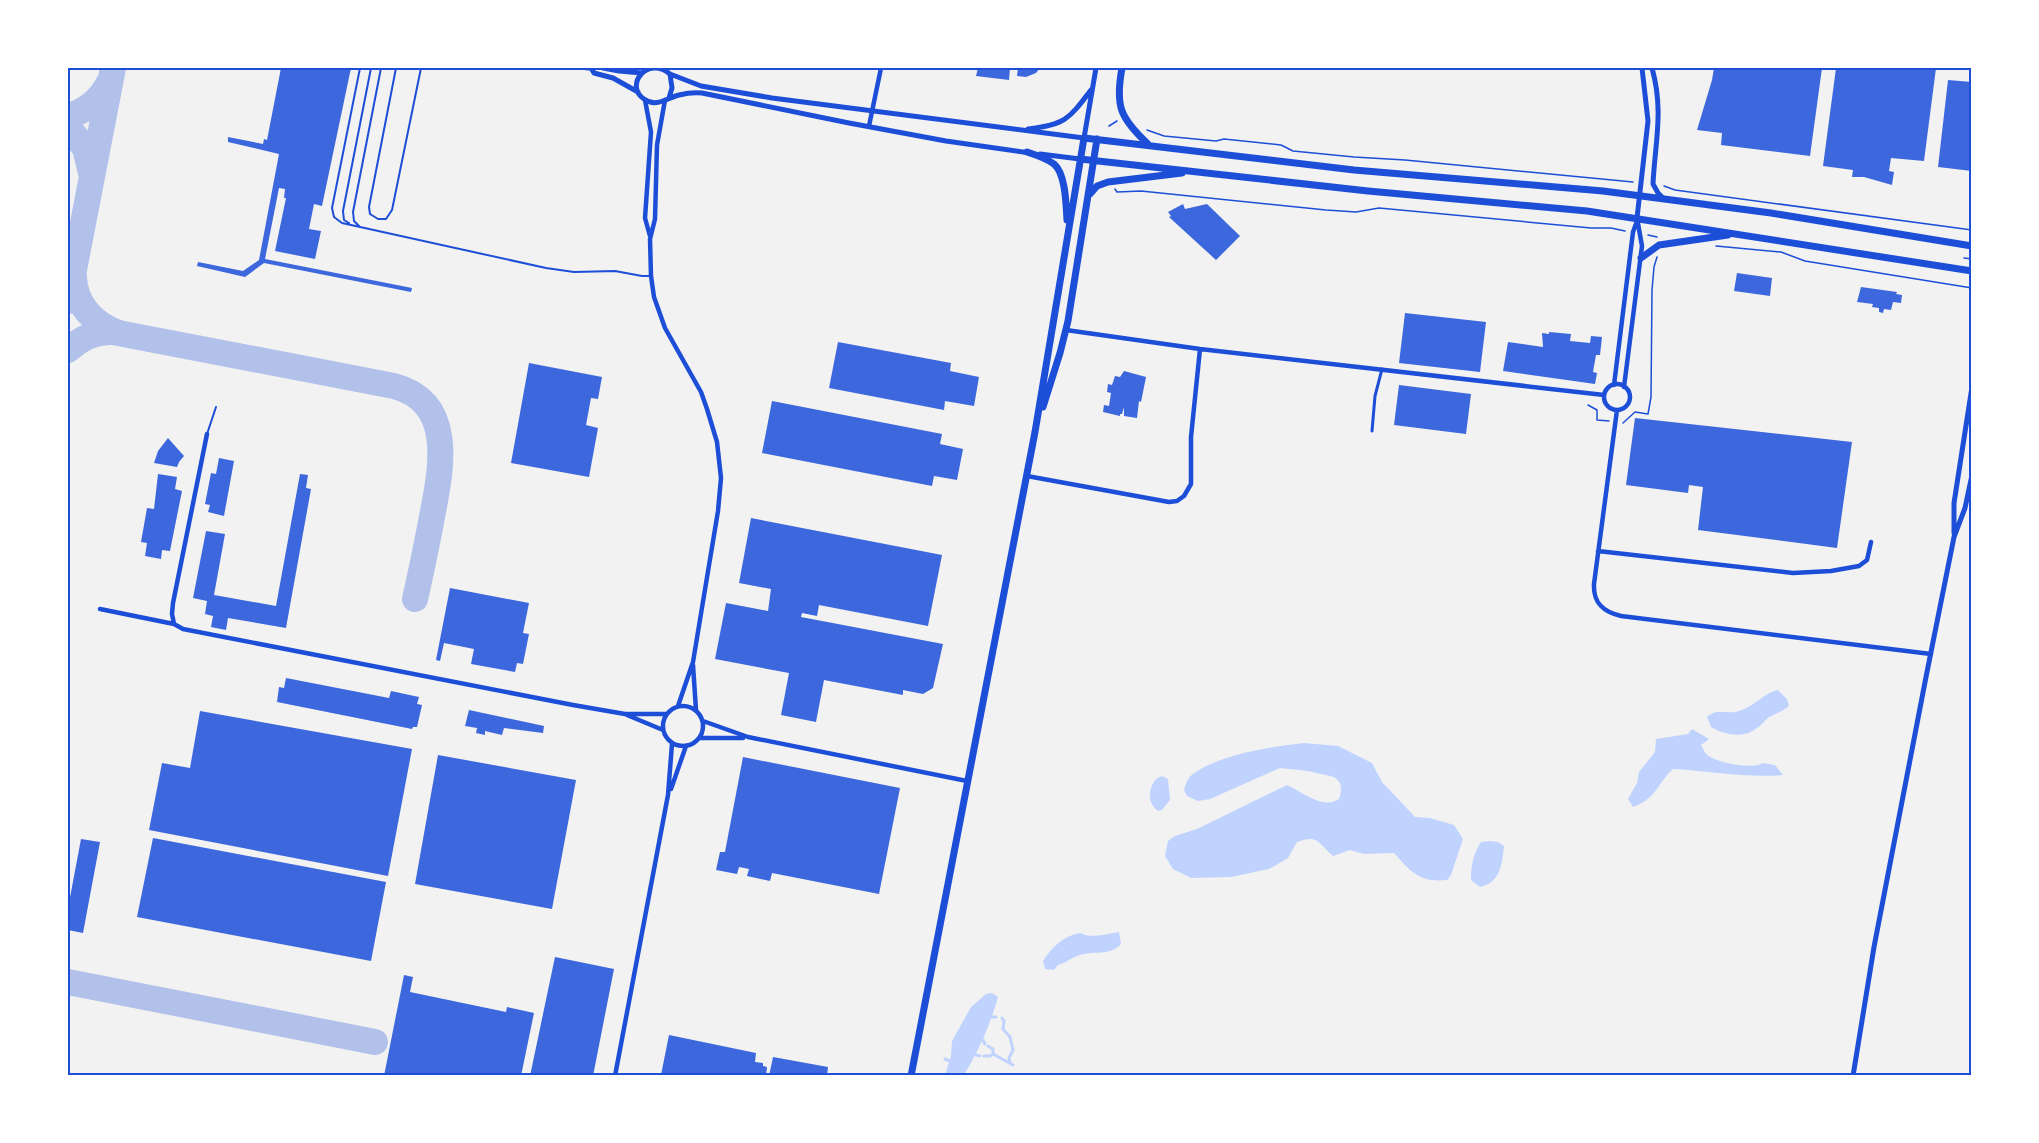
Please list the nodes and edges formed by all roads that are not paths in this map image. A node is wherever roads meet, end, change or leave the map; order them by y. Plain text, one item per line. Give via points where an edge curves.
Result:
1 (360, 68) edge
2 (371, 68) edge
3 (381, 68) edge
4 (396, 68) edge
5 (421, 68) edge
6 (590, 68) edge
7 (603, 68) edge
8 (881, 68) edge
9 (1096, 68) edge
10 (1122, 68) edge
11 (1640, 68) edge
12 (1653, 68) edge
13 (645, 70) edge
14 (667, 71) edge
15 (1092, 89) junction
16 (638, 92) junction
17 (667, 99) junction
18 (645, 100) junction
19 (872, 111) junction
20 (869, 126) junction
21 (1018, 130) junction
22 (1084, 138) junction
23 (1097, 139) junction
24 (1149, 145) junction
25 (1027, 152) junction
26 (1080, 159) junction
27 (1094, 160) junction
28 (1193, 172) junction
29 (1640, 196) junction
30 (1088, 199) junction
31 (1667, 200) junction
32 (1637, 218) junction
33 (354, 226) junction
34 (365, 228) junction
35 (1068, 232) junction
36 (1737, 234) junction
37 (650, 239) junction
38 (1971, 246) edge
39 (1641, 258) junction
40 (1971, 271) edge
41 (651, 276) junction
42 (1065, 330) junction
43 (1200, 348) junction
44 (1382, 369) junction
45 (1614, 385) junction
46 (1624, 387) junction
47 (1971, 387) edge
48 (1604, 395) junction
49 (216, 407) dead end
50 (1617, 410) junction
51 (1372, 431) dead end
52 (1035, 432) junction
53 (207, 434) joint
54 (1971, 475) edge
55 (1027, 476) junction
56 (1954, 537) junction
57 (1871, 542) dead end
58 (1598, 551) junction
59 (100, 609) dead end
60 (174, 624) junction
61 (1931, 654) junction
62 (693, 662) junction
63 (678, 706) junction
64 (696, 710) junction
65 (625, 714) junction
66 (667, 714) junction
67 (703, 721) junction
68 (663, 730) junction
69 (748, 737) junction
70 (700, 738) junction
71 (672, 744) junction
72 (686, 746) junction
73 (967, 781) junction
74 (668, 795) junction
75 (615, 1076) edge
76 (911, 1076) edge
77 (1853, 1076) edge

1 - 33 lane via 332,212 339,221
2 - 33 lane via 343,211 344,220
3 - 34 lane via 353,212 354,221
4 - 5 lane via 369,207 370,214 378,219 386,219 392,210
6 - 16 street
7 - 13 street
8 - 19 street
9 - 15 street
10 - 24 main road via 1120,108 1127,123
11 - 29 street via 1648,121
12 - 31 street via 1660,120 1653,184
13 - 14 street
13 - 16 street via 638,82
14 - 17 street via 672,88
14 - 19 street via 701,86
15 - 21 street via 1062,122
15 - 22 street
16 - 18 street
17 - 18 street via 656,103
17 - 20 street via 702,93
17 - 37 street via 658,138 655,219
18 - 37 street via 651,132 645,218
19 - 20 street
19 - 21 street
20 - 25 street
21 - 22 street
22 - 23 main road
22 - 26 main road
23 - 24 main road
23 - 27 main road
24 - 29 main road via 1343,169 1545,184
25 - 26 street
25 - 35 main road via 1059,169
26 - 27 main road
26 - 35 main road
27 - 28 main road
27 - 30 main road
28 - 30 main road via 1108,182 1094,189
28 - 32 main road
29 - 31 main road
29 - 32 street
30 - 42 main road
31 - 38 main road
32 - 36 main road
32 - 39 street via 1642,234
32 - 45 street
33 - 34 lane
34 - 41 lane via 546,268
35 - 52 main road
36 - 39 main road via 1660,249
36 - 40 main road
37 - 41 street
39 - 46 street
41 - 62 street via 665,327 707,410 720,469 718,511
42 - 43 street
42 - 52 main road
43 - 44 street
43 - 55 street via 1191,437 1191,484 1185,496 1169,502
44 - 48 street
44 - 51 street
45 - 46 street
45 - 48 street
46 - 50 street via 1630,399
47 - 56 street via 1954,503
48 - 50 street via 1607,406
49 - 53 lane
50 - 58 street
52 - 55 main road
53 - 60 street via 173,603
54 - 56 street
55 - 73 main road
56 - 61 street
57 - 58 street via 1867,560 1859,567 1793,573
58 - 61 street via 1594,595 1610,613
59 - 60 street
60 - 65 street via 183,629
61 - 77 street
62 - 63 street
62 - 64 street
63 - 64 street
63 - 66 street
64 - 67 street
65 - 66 street
65 - 68 street
66 - 68 street
67 - 69 street
67 - 70 street
68 - 71 street
69 - 70 street
69 - 73 street
70 - 72 street
71 - 72 street
71 - 74 street
72 - 74 street
73 - 76 main road
74 - 75 street

